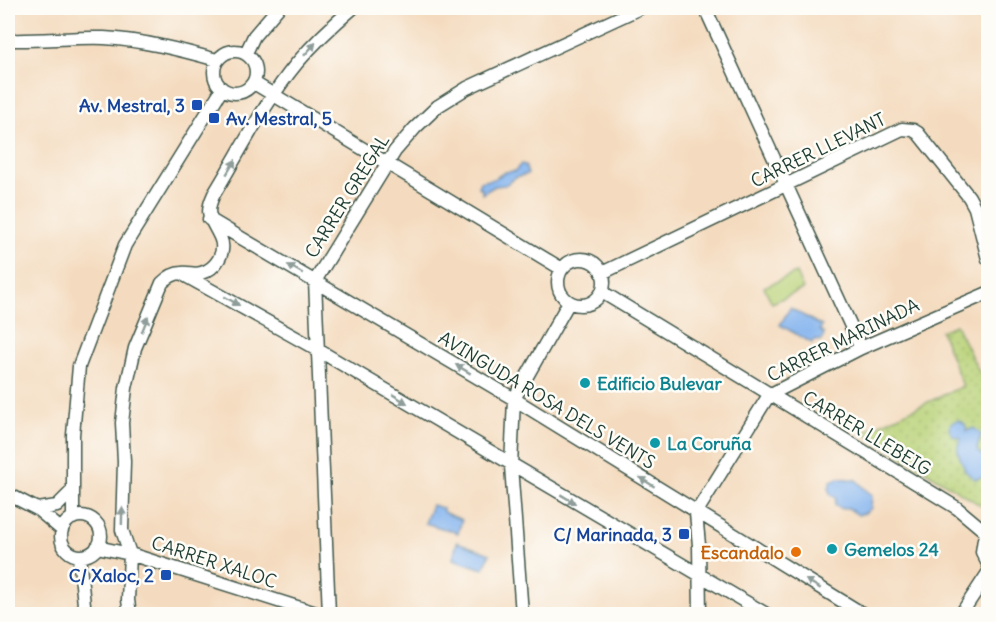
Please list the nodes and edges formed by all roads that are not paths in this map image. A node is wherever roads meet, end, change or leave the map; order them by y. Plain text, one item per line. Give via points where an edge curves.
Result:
1 (278, 8) edge
2 (353, 8) edge
3 (640, 8) edge
4 (705, 8) edge
5 (8, 40) edge
6 (246, 53) junction
7 (217, 60) junction
8 (254, 83) junction
9 (222, 89) junction
10 (274, 95) junction
11 (388, 163) junction
12 (786, 185) junction
13 (209, 219) junction
14 (988, 259) edge
15 (562, 269) junction
16 (181, 273) junction
17 (602, 273) junction
18 (315, 281) junction
19 (602, 292) junction
20 (988, 293) edge
21 (569, 302) junction
22 (861, 348) junction
23 (318, 350) junction
24 (769, 395) junction
25 (514, 399) junction
26 (511, 466) junction
27 (73, 490) junction
28 (8, 494) edge
29 (38, 509) junction
30 (696, 513) junction
31 (73, 518) junction
32 (62, 530) junction
33 (988, 534) edge
34 (97, 547) junction
35 (130, 554) junction
36 (79, 556) junction
37 (988, 564) edge
38 (988, 573) edge
39 (700, 577) junction
40 (85, 615) edge
41 (130, 615) edge
42 (319, 615) edge
43 (329, 615) edge
44 (522, 615) edge
45 (700, 615) edge
46 (766, 615) edge
47 (863, 615) edge
48 (961, 615) edge

1 - 6 street via 254,36
10 -> 2 street via 323,34
3 - 11 street, CARRER GREGAL via 452,96 415,128
4 - 12 street
5 - 7 street via 116,39
6 - 7 street via 233,50
6 - 8 street via 256,66
7 - 9 street via 213,73
8 - 9 street via 243,92 228,93
8 - 10 street
9 - 27 street via 125,245 79,366
10 - 11 street
13 -> 10 street via 209,203
11 - 15 street
11 - 18 street, CARRER GREGAL
12 - 14 street, CARRER LLEVANT via 902,129 913,130 969,197
12 - 17 street, CARRER LLEVANT
12 - 22 street
13 - 16 street via 222,239 220,257 201,273
18 -> 13 street, AVINGUDA ROSA DELS VENTS
15 - 17 street via 580,259 593,263
15 - 21 street via 558,276 559,291
16 -> 23 street
35 -> 16 street via 122,530 122,423 126,388 135,348 156,292 167,278
17 - 19 street
18 - 23 street, CARRER GREGAL
25 -> 18 street, AVINGUDA ROSA DELS VENTS
19 - 21 street via 588,304
19 - 24 street, CARRER LLEBEIG
20 - 22 street, CARRER MARINADA
21 - 25 street
22 - 24 street, CARRER MARINADA
23 -> 26 street
23 - 43 street, CARRER GREGAL
24 - 30 street, CARRER MARINADA
24 - 33 street, CARRER LLEBEIG via 957,508
25 - 26 street
30 -> 25 street, AVINGUDA ROSA DELS VENTS
26 -> 39 street
26 - 44 street
27 - 29 street via 57,506
27 - 31 street
28 - 29 street
29 - 32 street
30 - 39 street
47 -> 30 street, AVINGUDA ROSA DELS VENTS
31 - 32 street
31 - 34 street via 85,517 96,524 101,535
32 - 36 street via 64,547
33 - 37 street via 982,552
34 - 35 street, CARRER XALOC
34 - 36 street
35 - 41 street
35 - 42 street, CARRER XALOC
36 - 40 street
38 - 48 street
39 - 45 street
39 - 46 street

